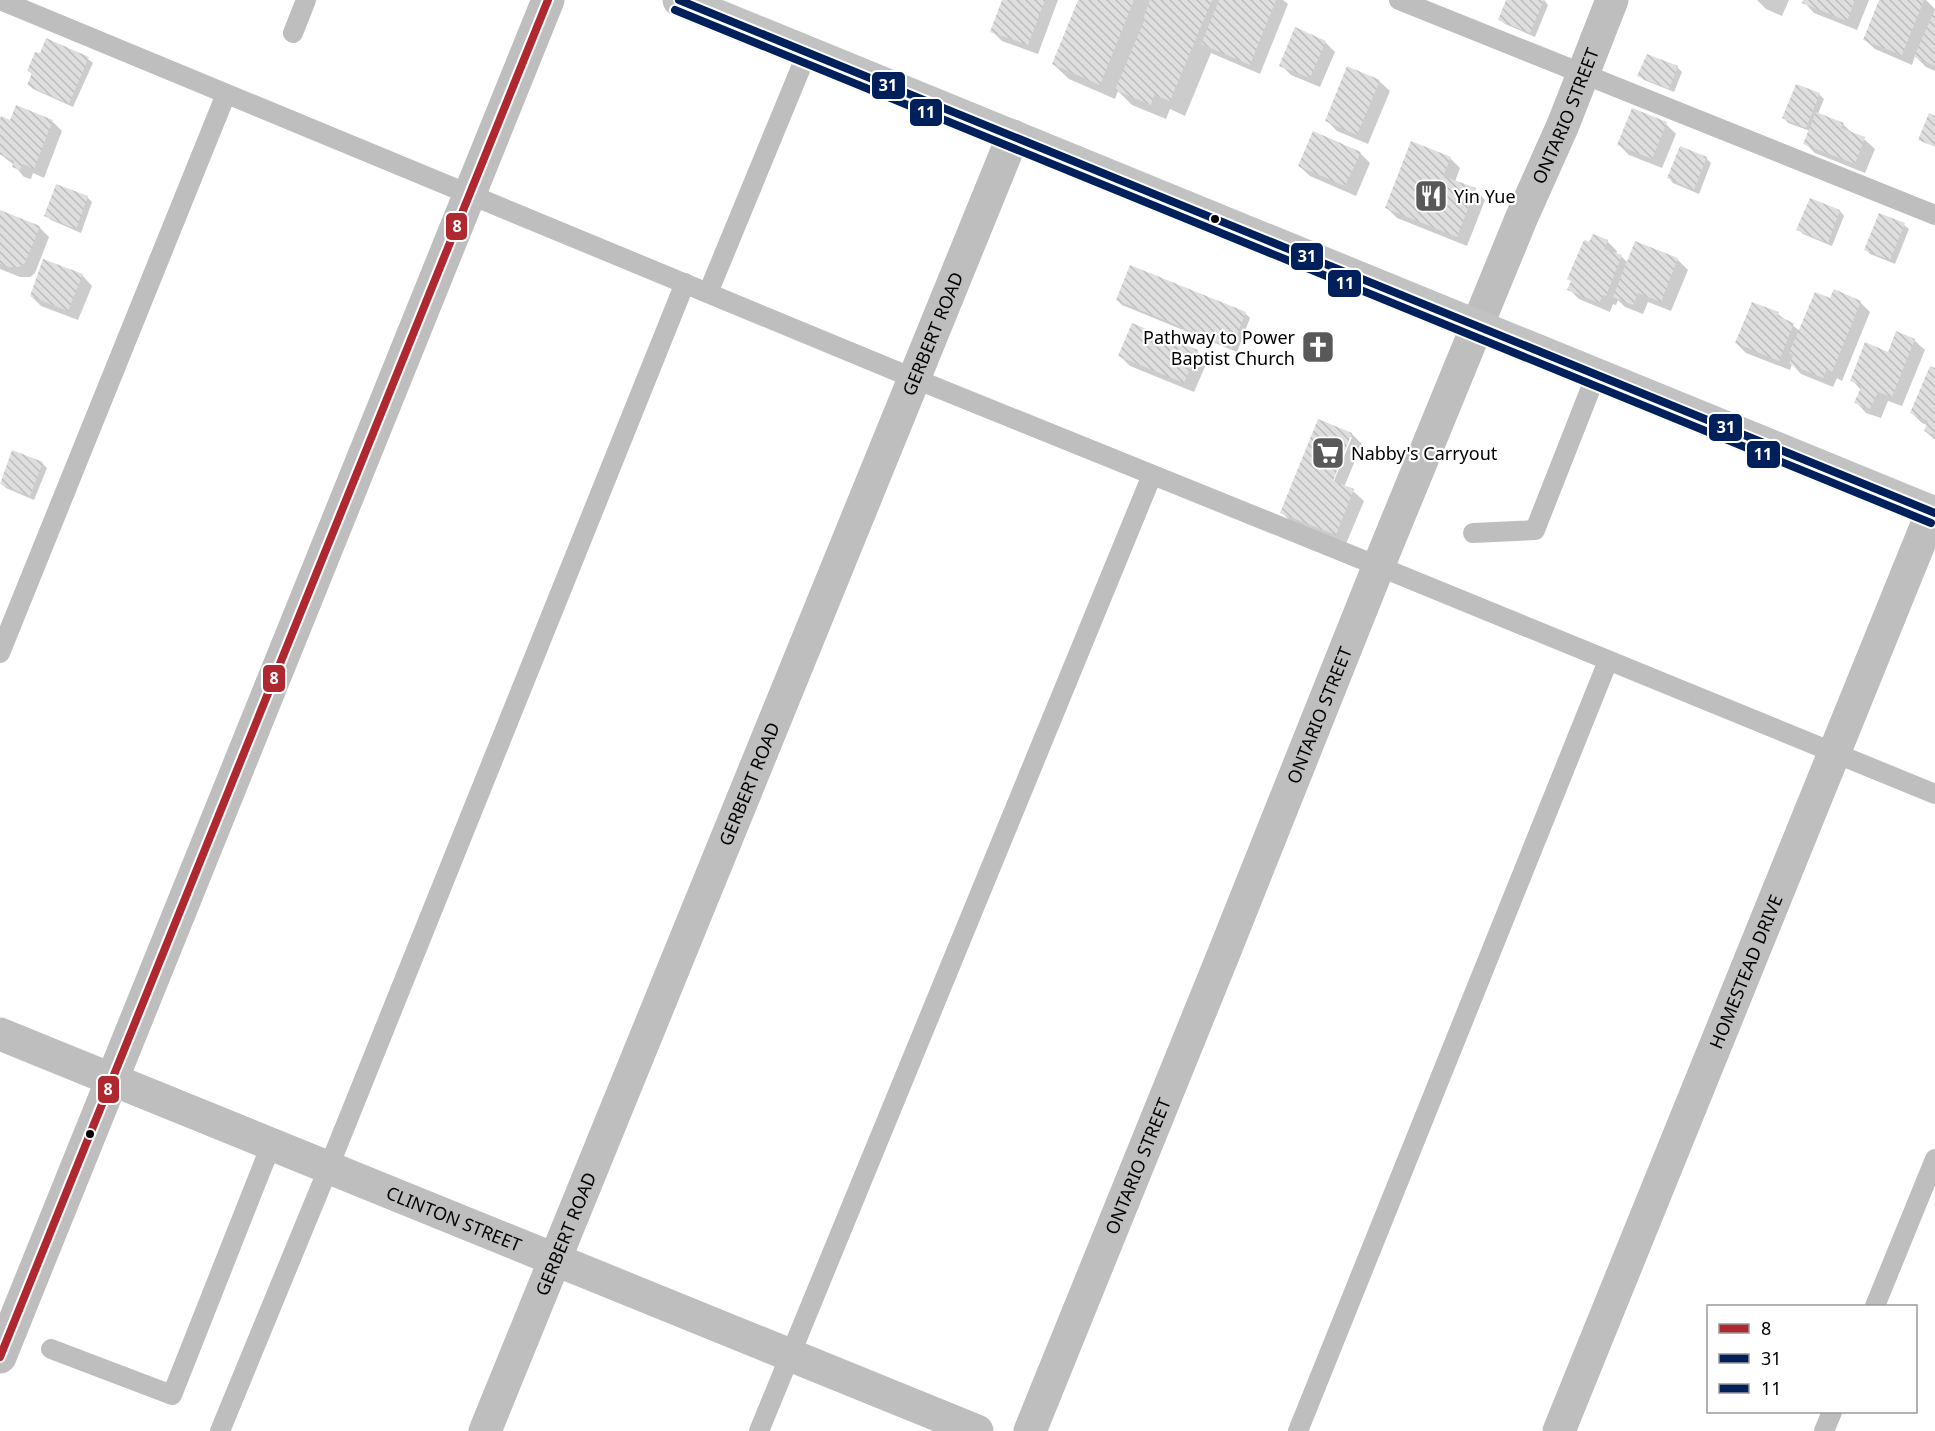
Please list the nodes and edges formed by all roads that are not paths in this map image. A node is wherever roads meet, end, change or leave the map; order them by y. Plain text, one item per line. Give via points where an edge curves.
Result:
1 (0, 0) edge
2 (306, 0) edge
3 (548, 0) edge
4 (679, 0) edge
5 (1399, 0) edge
6 (1612, 0) edge
7 (293, 33) dead end
8 (807, 52) junction
9 (1582, 73) junction
10 (226, 93) junction
11 (1013, 136) junction
12 (471, 194) junction
13 (1935, 215) edge
14 (685, 283) junction
15 (708, 293) junction
16 (1477, 326) junction
17 (1596, 375) junction
18 (913, 378) junction
19 (1152, 475) junction
20 (1934, 512) edge
21 (1473, 533) dead end
22 (1378, 566) junction
23 (0, 653) edge
24 (1608, 661) junction
25 (1833, 754) junction
26 (1935, 794) edge
27 (0, 1034) edge
28 (112, 1080) junction
29 (271, 1145) junction
30 (1935, 1159) edge
31 (328, 1168) junction
32 (554, 1260) junction
33 (1875, 1305) edge
34 (51, 1349) dead end
35 (790, 1354) junction
36 (0, 1357) edge
37 (1832, 1413) edge
38 (220, 1431) edge
39 (485, 1431) edge
40 (759, 1431) edge
41 (977, 1431) edge
42 (1030, 1431) edge
43 (1298, 1431) edge
44 (1559, 1431) edge
45 (1824, 1431) edge

1 - 10 lane
2 - 7 lane
3 - 12 street
4 - 8 main road
5 - 9 lane
6 - 9 street, ONTARIO STREET
8 - 11 main road
8 - 15 lane
9 - 13 lane
9 - 16 street, ONTARIO STREET
10 - 12 lane
10 - 23 lane
11 - 16 main road
11 - 18 street, GERBERT ROAD
12 - 14 lane
12 - 28 street
14 - 15 lane
14 - 31 lane
15 - 18 lane
16 - 17 main road
16 - 22 street, ONTARIO STREET
17 - 20 main road
17 - 21 lane via 1535,530
18 - 19 lane
18 - 32 street, GERBERT ROAD
19 - 22 lane
19 - 35 lane
20 - 25 street, HOMESTEAD DRIVE
22 - 24 lane
22 - 42 street, ONTARIO STREET
24 - 25 lane
24 - 43 lane
25 - 26 lane
25 - 44 street, HOMESTEAD DRIVE
27 - 28 street, CLINTON STREET
28 - 29 street, CLINTON STREET
28 - 36 street
29 - 31 street, CLINTON STREET
29 - 34 lane via 172,1395
30 - 33 lane
31 - 32 street, CLINTON STREET
31 - 38 lane
32 - 35 street, CLINTON STREET
32 - 39 street, GERBERT ROAD
35 - 40 lane
35 - 41 street, CLINTON STREET
37 - 45 lane

